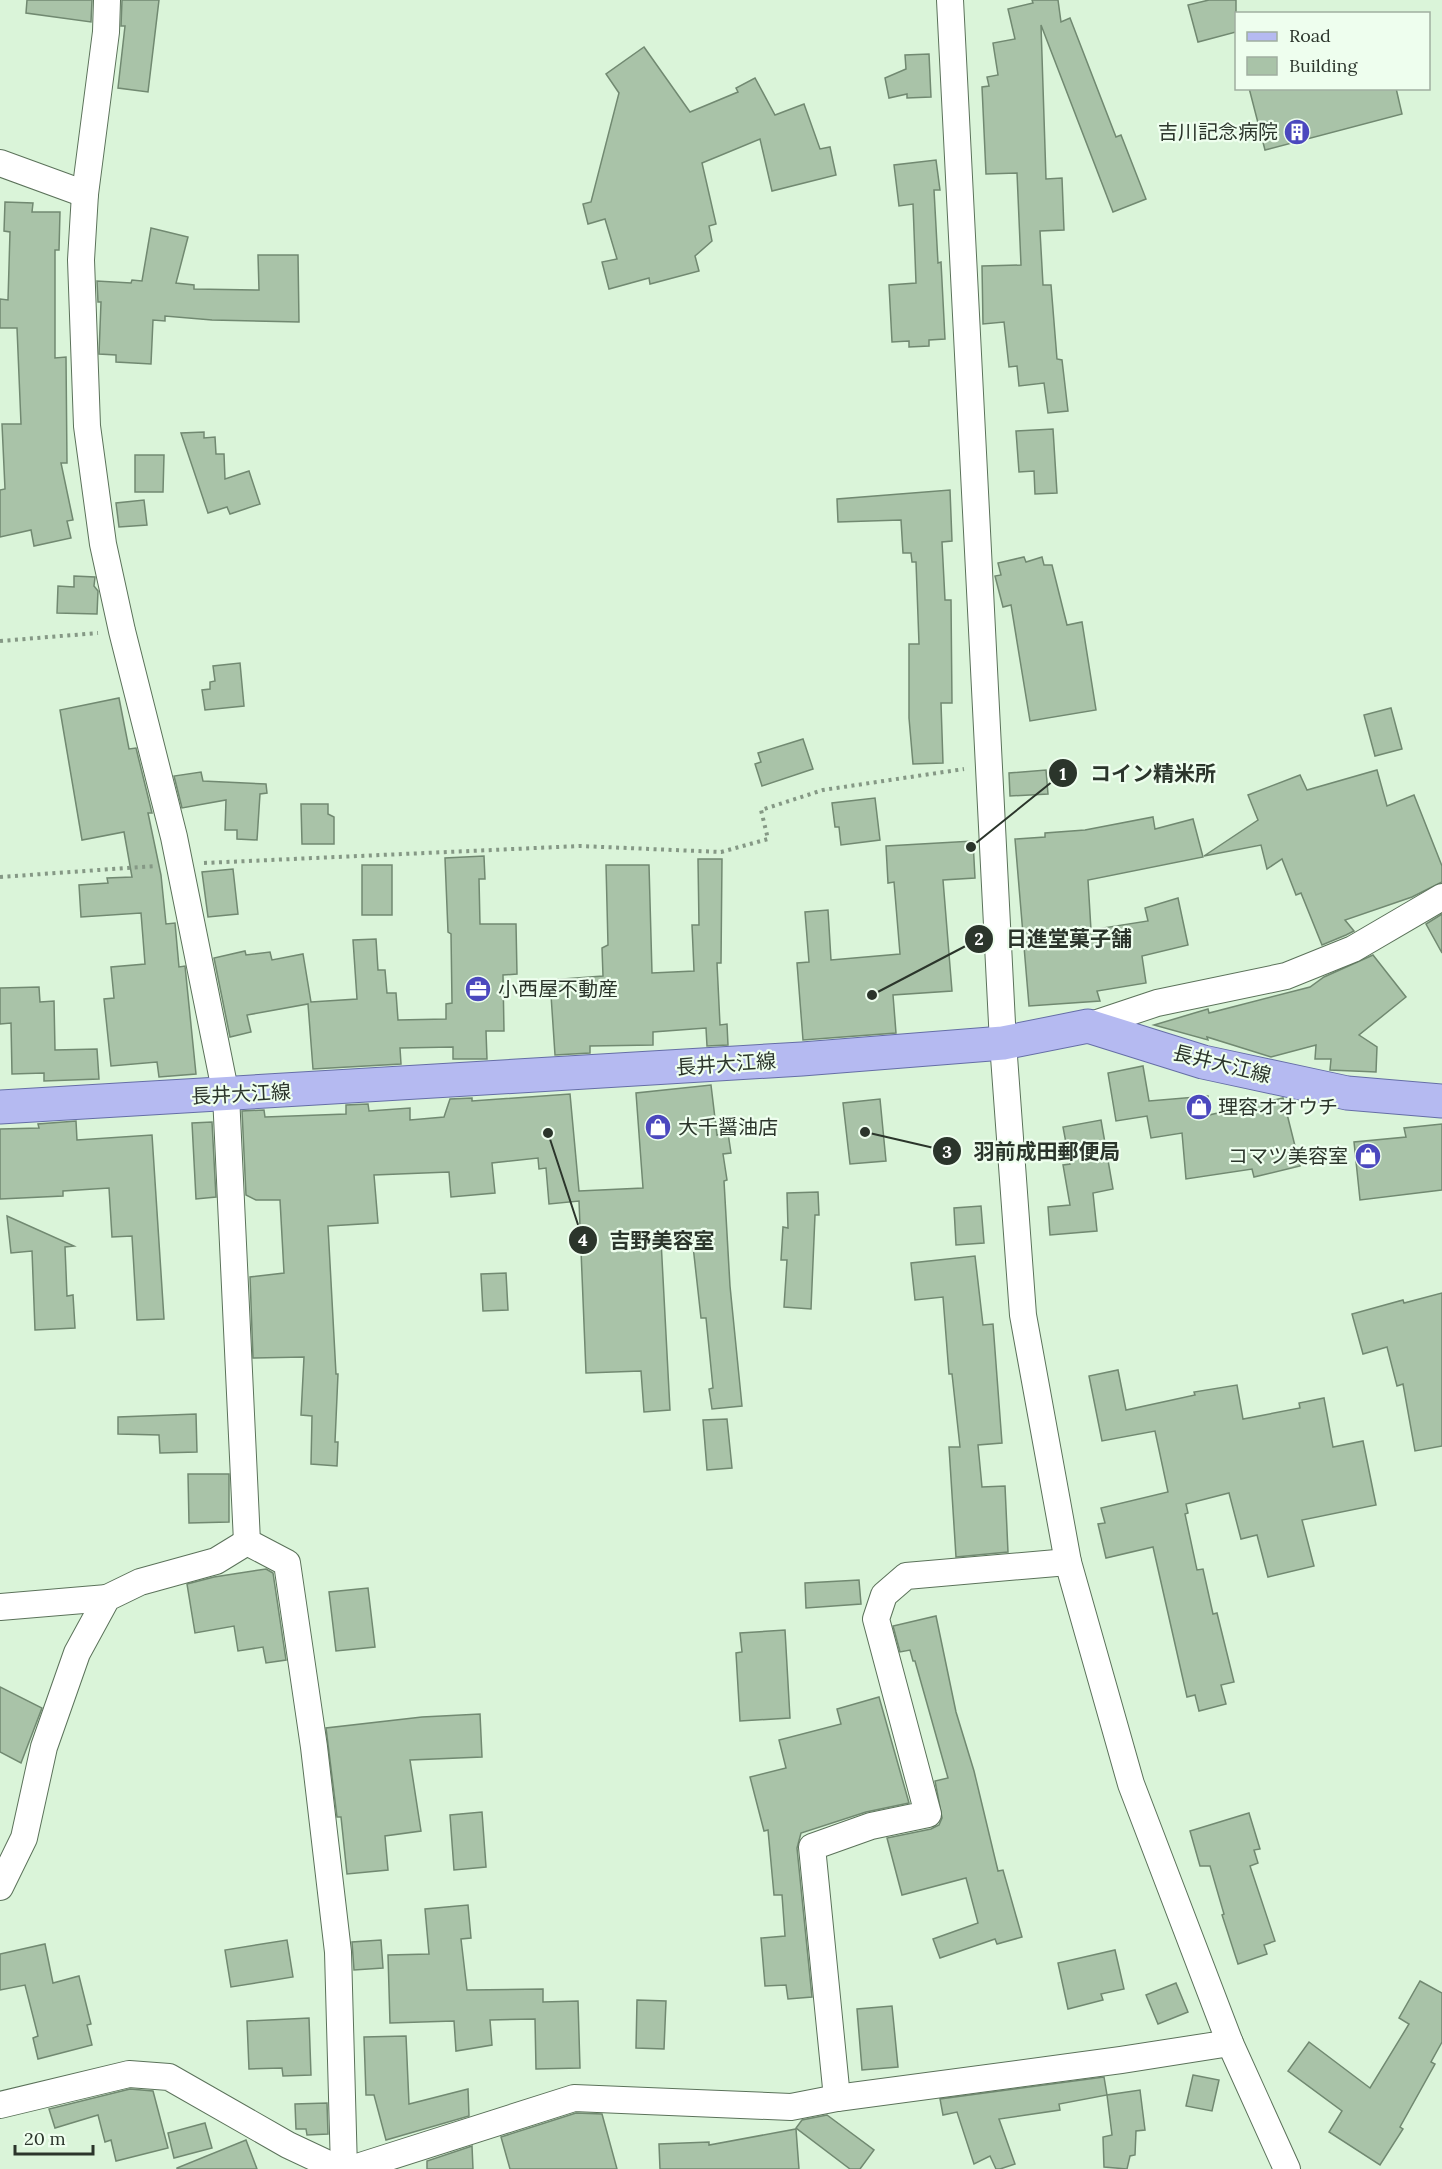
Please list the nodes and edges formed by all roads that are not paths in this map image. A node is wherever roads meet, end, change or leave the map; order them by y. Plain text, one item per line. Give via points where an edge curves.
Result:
1 (107, 0) edge
2 (950, 0) edge
3 (0, 163) edge
4 (85, 194) junction
5 (1442, 897) edge
6 (1088, 1026) junction
7 (1003, 1043) junction
8 (226, 1095) junction
9 (1442, 1101) edge
10 (0, 1107) edge
11 (247, 1542) junction
12 (1068, 1562) junction
13 (107, 1598) junction
14 (0, 1607) edge
15 (0, 1887) edge
16 (1230, 2043) junction
17 (837, 2098) junction
18 (0, 2105) edge
19 (336, 2168) edge
20 (1287, 2169) edge

1 - 4 street
2 - 7 street
3 - 4 street
4 - 8 street via 81,260 87,426 103,544 180,864
5 - 6 street via 1353,949 1286,976 1157,1003
6 - 7 main road, 長井大江線
6 - 9 main road, 長井大江線 via 1203,1062 1347,1093
7 - 8 main road, 長井大江線
7 - 12 street via 1023,1315
8 - 10 main road, 長井大江線
8 - 11 street
11 - 13 street via 216,1561 140,1582
11 - 19 street via 287,1563 314,1747 338,1952
12 - 16 street via 1131,1784
12 - 17 street via 906,1576 884,1595 876,1619 928,1814 871,1826 812,1847
13 - 14 street
13 - 15 street via 77,1653 44,1747 24,1838
16 - 17 street
16 - 20 street
17 - 19 street via 791,2107 574,2098
18 - 19 street via 129,2074 169,2077

